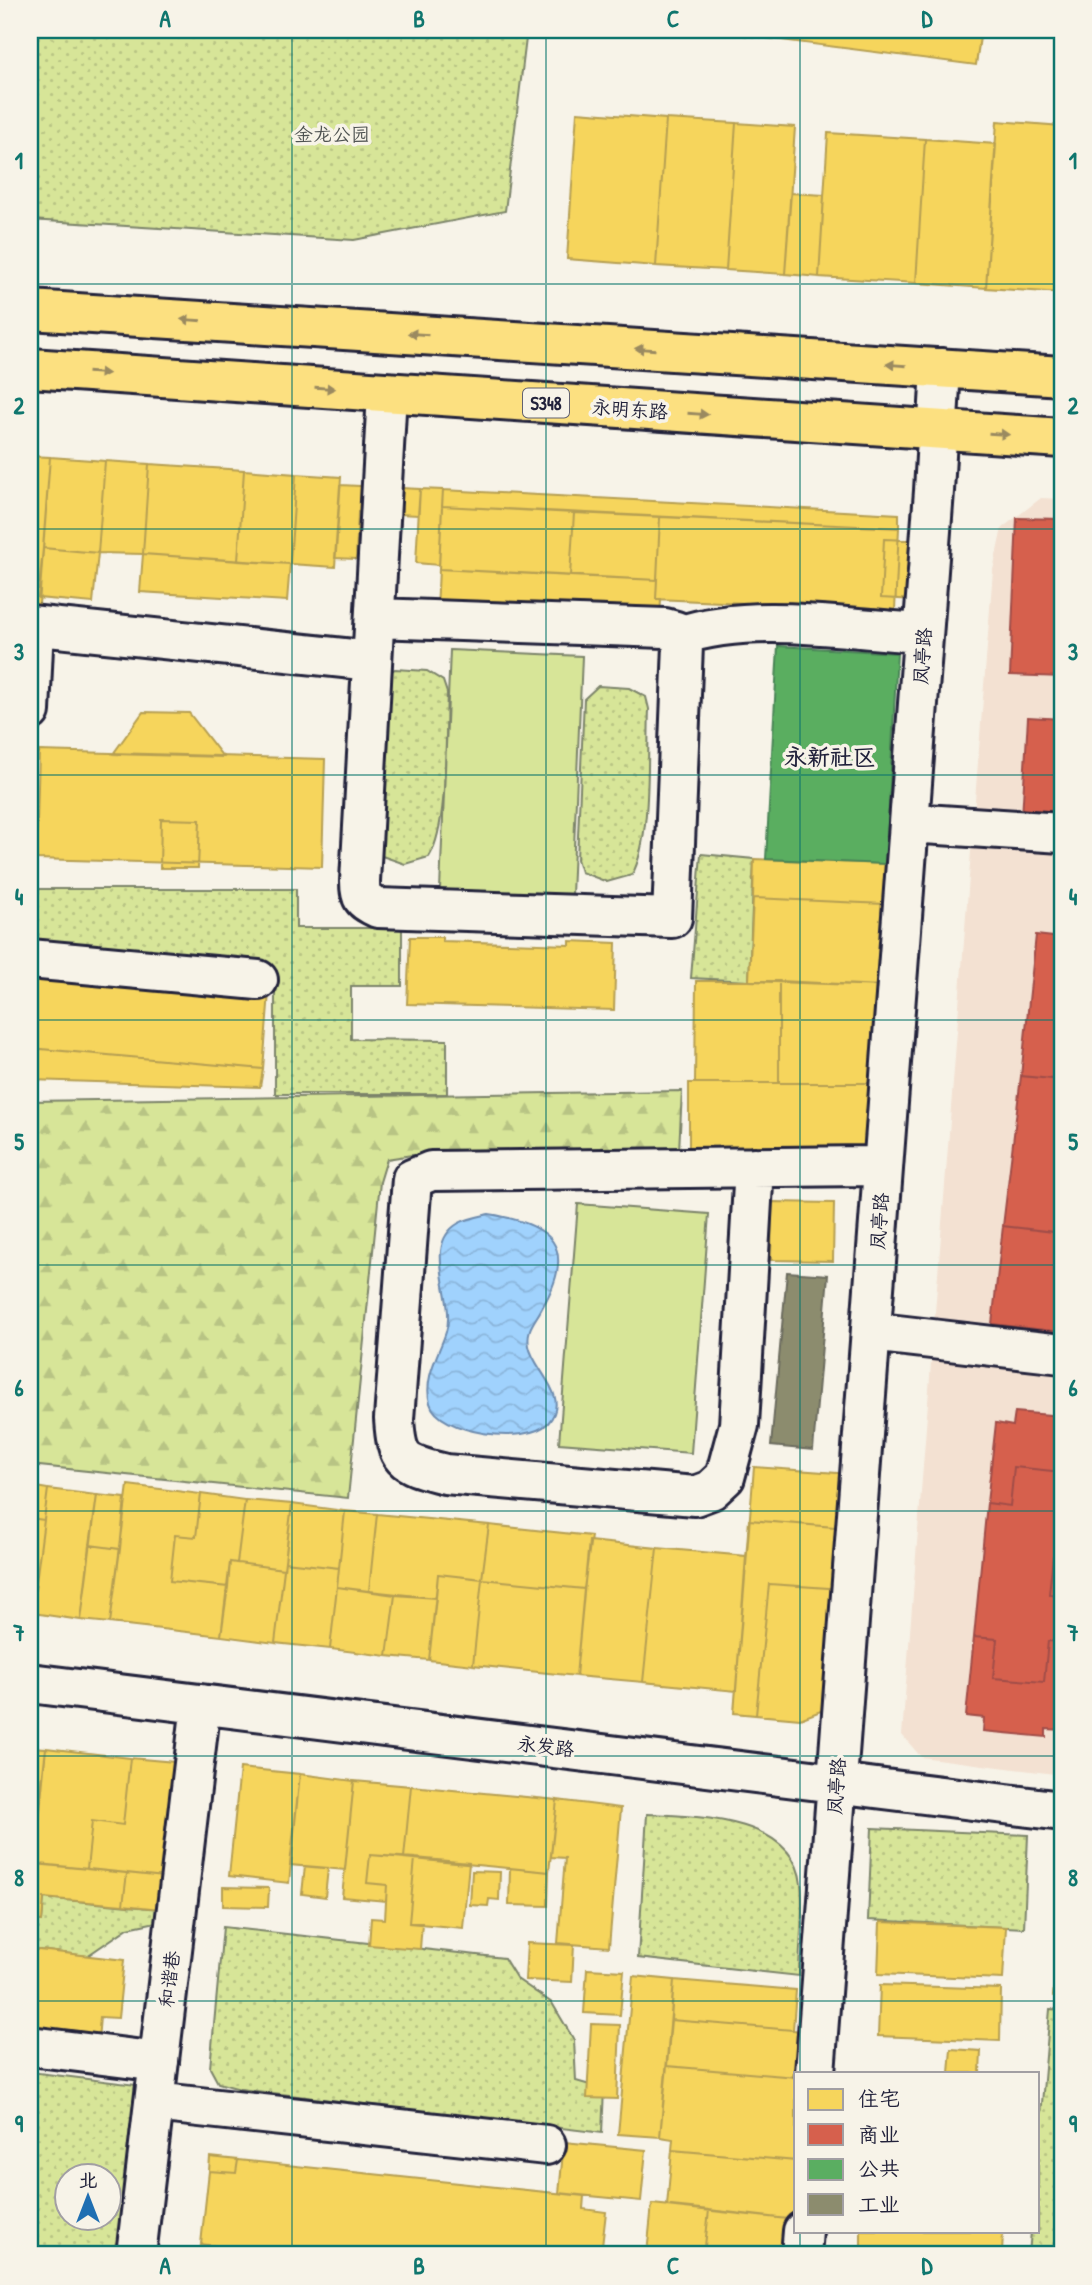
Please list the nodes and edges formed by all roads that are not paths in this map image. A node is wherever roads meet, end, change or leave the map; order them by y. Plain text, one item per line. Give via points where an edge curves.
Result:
1 (30, 310) edge
2 (30, 368) edge
3 (941, 368) junction
4 (1062, 376) edge
5 (387, 393) junction
6 (939, 430) junction
7 (1062, 438) edge
8 (374, 618) junction
9 (32, 626) edge
10 (923, 633) junction
11 (679, 636) junction
12 (372, 661) junction
13 (30, 711) edge
14 (908, 823) junction
15 (1062, 834) edge
16 (30, 959) edge
17 (258, 980) dead end
18 (883, 1166) junction
19 (754, 1167) junction
20 (871, 1332) junction
21 (1062, 1354) edge
22 (30, 1683) edge
23 (201, 1704) junction
24 (836, 1782) junction
25 (1062, 1811) edge
26 (30, 2046) edge
27 (159, 2062) junction
28 (815, 2072) edge
29 (154, 2102) junction
30 (546, 2145) dead end
31 (803, 2232) edge
32 (136, 2255) edge
33 (801, 2255) edge

3 -> 1 main road
2 -> 5 main road, 永明东路 / S348
3 - 4 main road
3 - 6 street, 凤亭路
5 -> 6 main road, 永明东路 / S348
5 - 8 street
6 -> 7 main road, 永明东路 / S348
6 - 10 street, 凤亭路
8 - 11 street via 665,628
8 - 12 street
9 - 12 street
9 - 13 street
10 - 11 street via 745,623
10 - 14 street, 凤亭路
11 - 12 street via 683,645 671,918 378,908 364,902 360,881
14 - 15 street
14 - 18 street, 凤亭路
16 - 17 street
18 - 19 street
18 - 20 street, 凤亭路
19 - 19 street via 431,1171 412,1179 394,1419 396,1448 412,1465 445,1474 695,1496 712,1490 725,1477 739,1425
20 - 21 street
20 - 24 street, 凤亭路
22 - 23 street, 永发路
23 - 24 street, 永发路
23 - 27 street, 和谐巷
24 - 25 street, 永发路
24 - 28 street, 凤亭路
26 - 27 street
27 - 29 street, 和谐巷
29 - 30 street
29 - 32 street, 和谐巷
31 - 33 street

